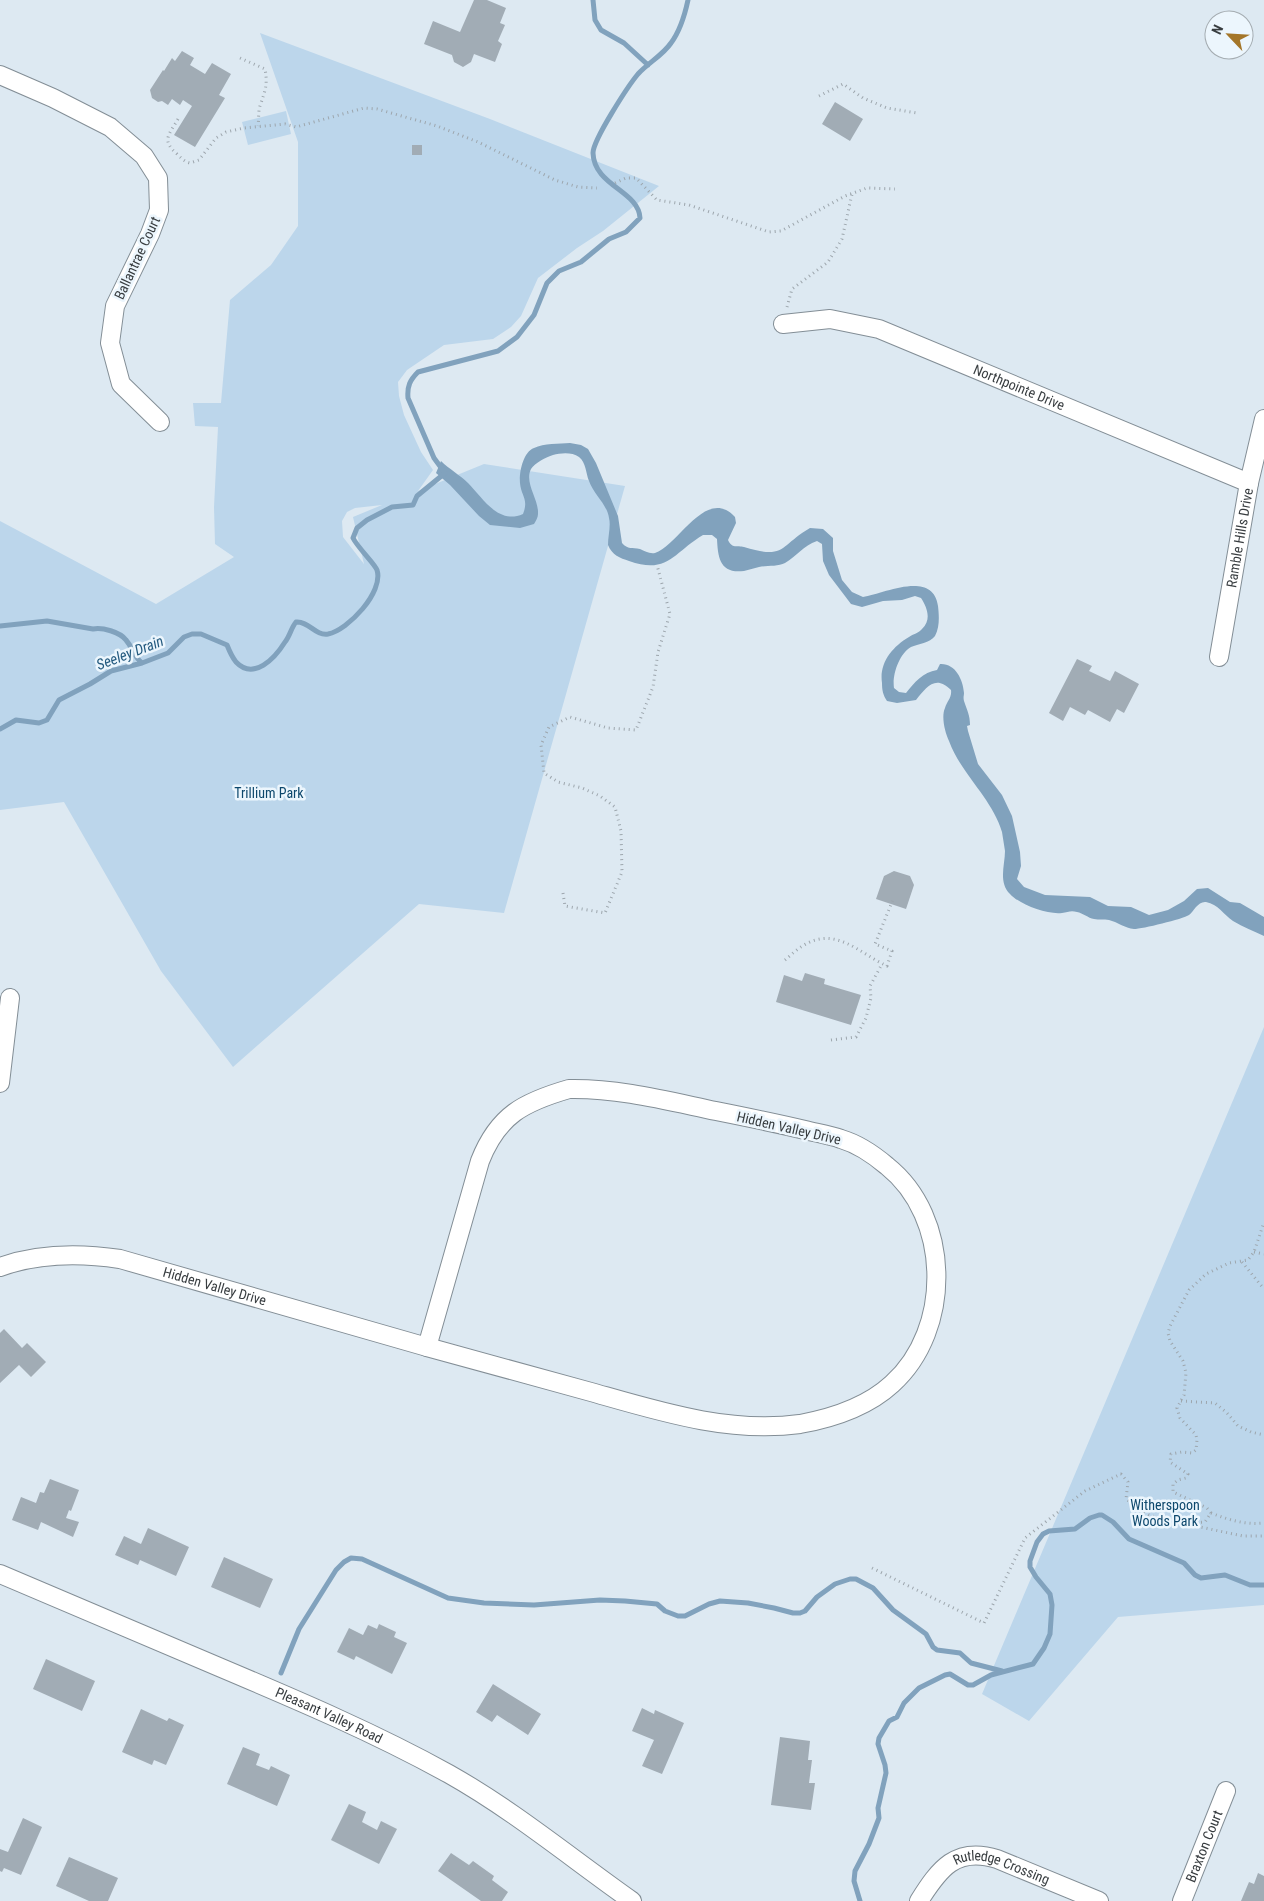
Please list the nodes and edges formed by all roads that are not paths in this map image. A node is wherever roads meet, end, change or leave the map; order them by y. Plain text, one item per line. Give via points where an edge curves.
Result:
1 (0, 75) edge
2 (783, 324) road end
3 (1264, 419) edge
4 (160, 422) dead end
5 (1249, 482) junction
6 (1219, 657) dead end
7 (10, 998) dead end
8 (0, 1083) edge
9 (0, 1267) edge
10 (426, 1347) junction
11 (0, 1574) edge
12 (1226, 1791) dead end
13 (632, 1901) edge
14 (919, 1901) edge
15 (1099, 1901) edge
16 (1182, 1901) edge

1 - 4 street, Ballantrae Court via 110,127 144,156 158,178 159,210 115,306 110,343 121,384
2 - 5 street, Northpointe Drive via 830,319 879,329
3 - 5 street, Ramble Hills Drive
5 - 6 street, Ramble Hills Drive
7 - 8 street
9 - 10 street, Hidden Valley Drive via 56,1255 90,1254 120,1259
10 - 10 street, Hidden Valley Drive via 487,1144 507,1118 522,1107 542,1097 569,1090 596,1089 638,1095 842,1139 887,1165 904,1182 922,1210 934,1244 936,1294 928,1327 914,1359 892,1384 866,1402 836,1416 799,1424 751,1427 696,1419
11 - 13 street, Pleasant Valley Road via 367,1730 451,1775 506,1810
12 - 16 street, Braxton Court
14 - 15 street, Rutledge Crossing via 936,1875 950,1862 982,1855

